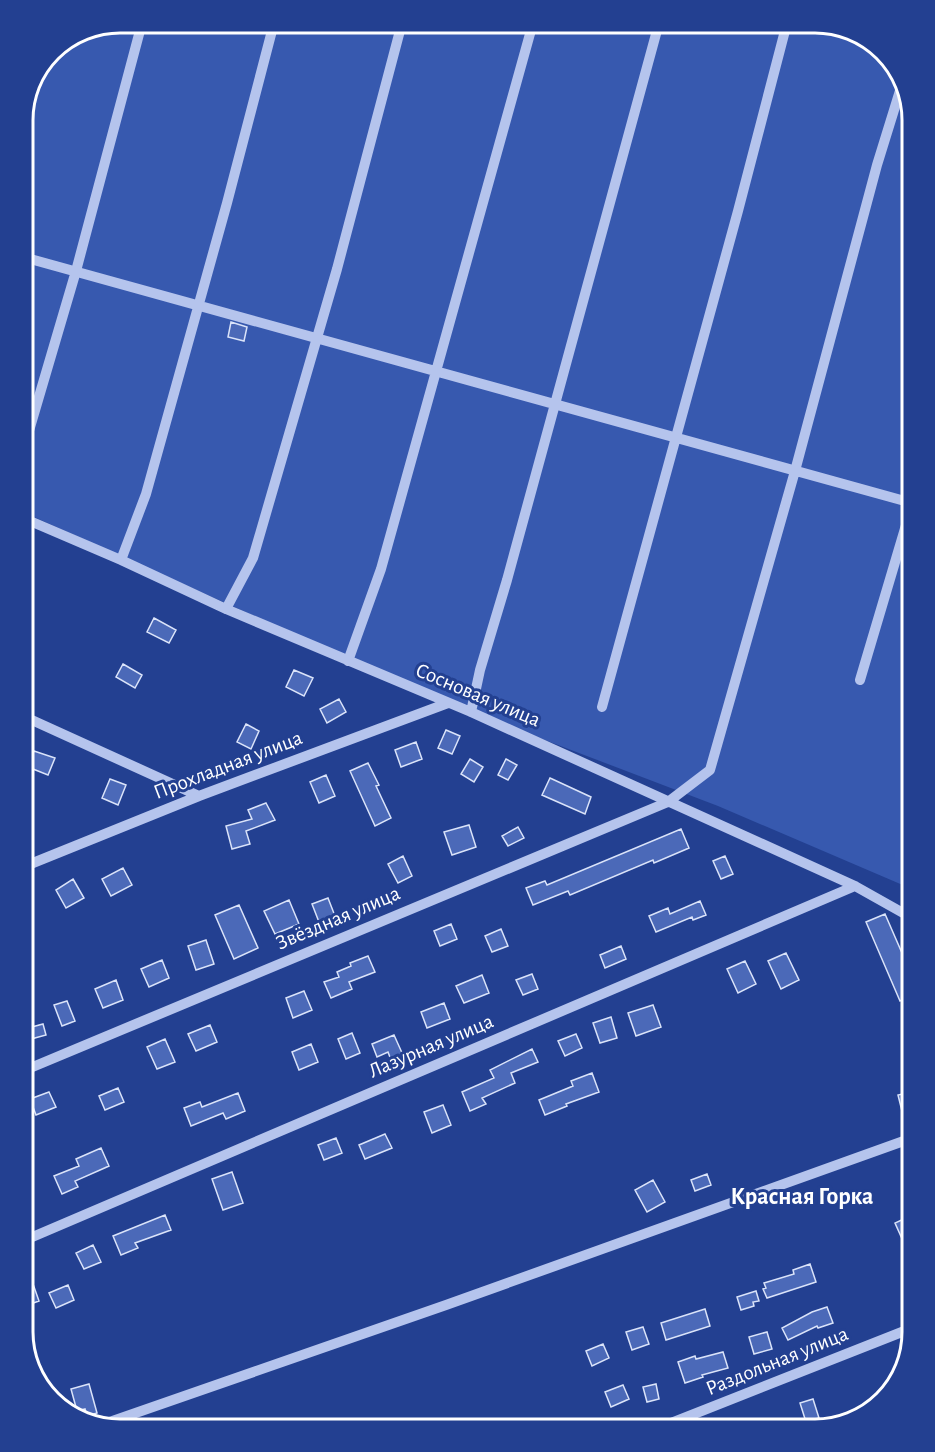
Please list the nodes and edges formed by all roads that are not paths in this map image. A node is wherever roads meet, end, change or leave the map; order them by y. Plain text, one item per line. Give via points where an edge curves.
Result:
1 (139, 33) edge
2 (271, 33) edge
3 (399, 33) edge
4 (529, 33) edge
5 (656, 33) edge
6 (784, 33) edge
7 (898, 96) edge
8 (33, 260) edge
9 (76, 272) junction
10 (198, 305) junction
11 (316, 338) junction
12 (435, 371) junction
13 (555, 405) junction
14 (33, 417) edge
15 (675, 438) junction
16 (795, 471) junction
17 (902, 501) edge
18 (33, 522) edge
19 (902, 538) edge
20 (121, 560) junction
21 (226, 609) junction
22 (348, 661) junction
23 (860, 680) dead end
24 (448, 703) junction
25 (602, 707) dead end
26 (471, 712) junction
27 (33, 721) edge
28 (199, 796) junction
29 (668, 802) junction
30 (33, 863) edge
31 (855, 886) junction
32 (902, 912) edge
33 (33, 1066) edge
34 (902, 1142) edge
35 (33, 1236) edge
36 (902, 1332) edge
37 (118, 1419) edge
38 (684, 1419) edge

1 - 9 street
2 - 10 street
3 - 11 street
4 - 12 street
5 - 13 street
6 - 15 street
7 - 16 street, Звёздная улица
8 - 9 street
9 - 10 street
9 - 14 street
10 - 11 street
10 - 20 street via 146,494
11 - 12 street
11 - 21 street via 253,558
12 - 13 street
12 - 22 street via 381,569
13 - 15 street
13 - 26 street
15 - 16 street
15 - 25 street
16 - 17 street
16 - 29 street, Звёздная улица via 710,770
18 - 20 street, Сосновая улица
19 - 23 street
20 - 21 street, Сосновая улица
21 - 22 street, Сосновая улица
22 - 24 street, Сосновая улица
24 - 26 street, Сосновая улица
24 - 28 street, Прохладная улица
26 - 29 street, Сосновая улица
27 - 28 street
28 - 30 street, Прохладная улица
29 - 31 street, Сосновая улица
29 - 33 street, Звёздная улица
31 - 32 street, Сосновая улица
31 - 35 street, Лазурная улица
34 - 37 street
36 - 38 street, Раздольная улица

